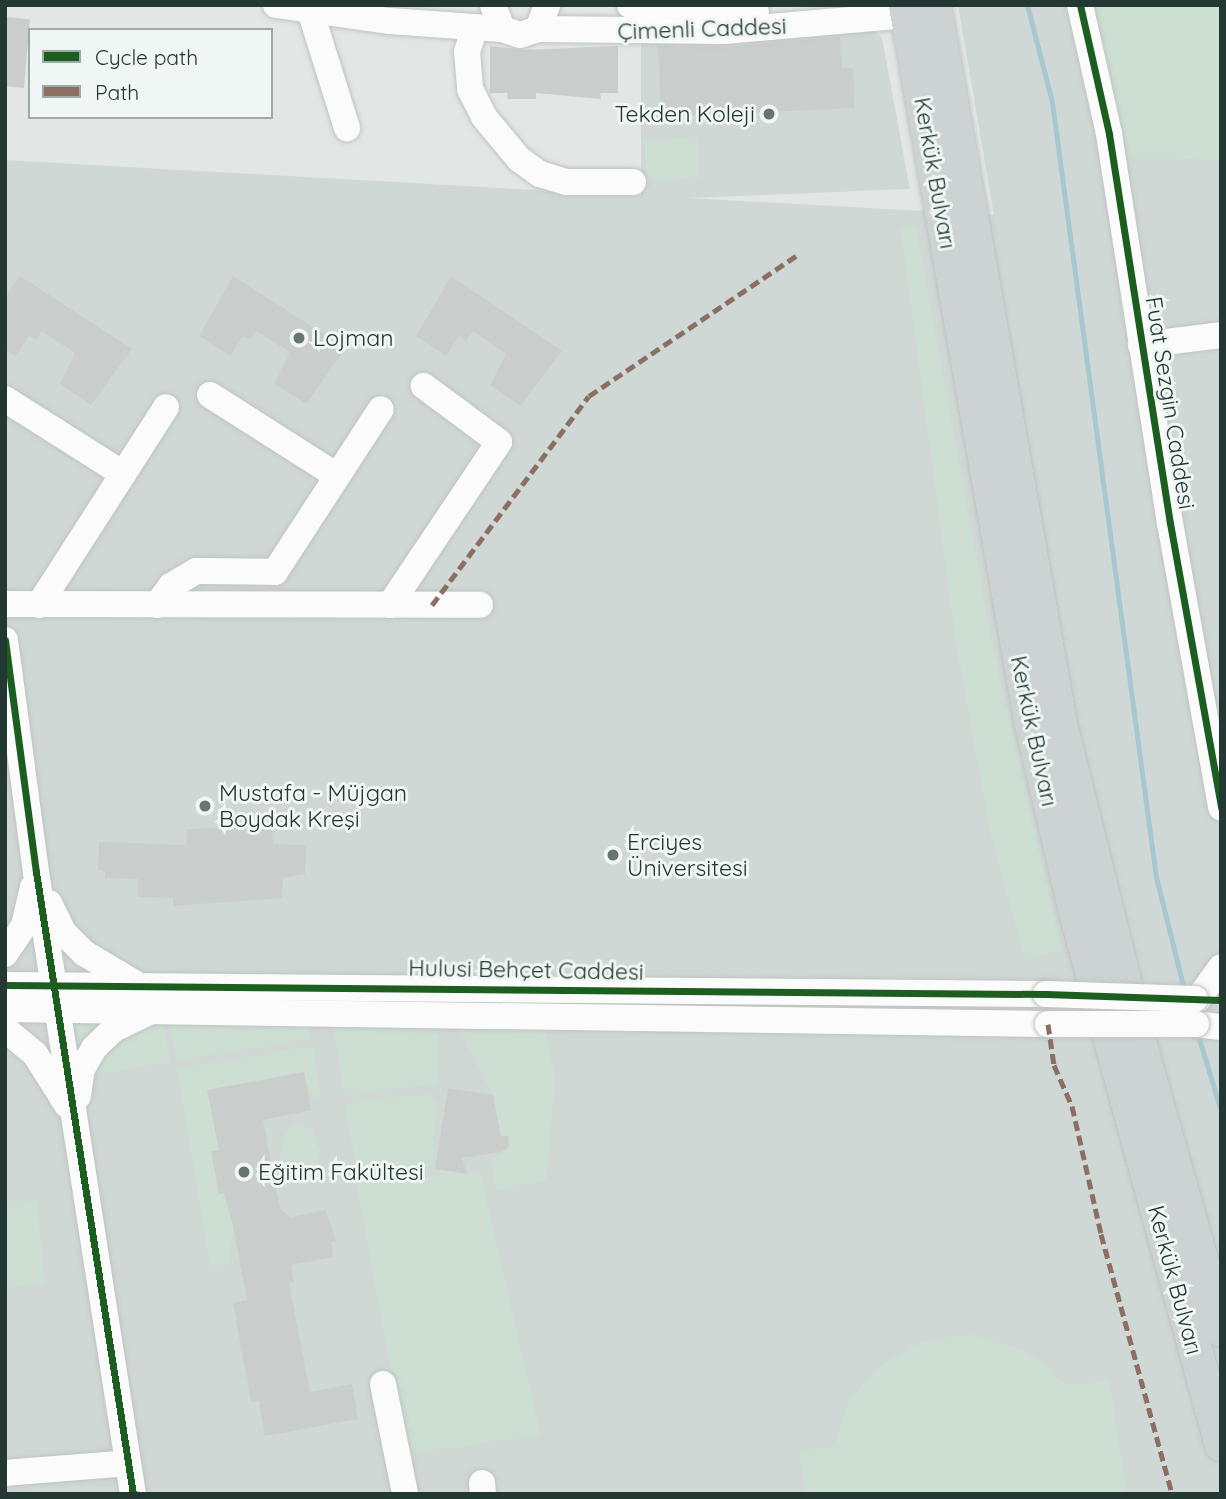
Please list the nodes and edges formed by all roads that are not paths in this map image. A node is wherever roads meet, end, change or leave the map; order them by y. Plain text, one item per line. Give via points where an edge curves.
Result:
1 (276, 5) edge
2 (630, 5) edge
3 (1080, 5) edge
4 (816, 6) edge
5 (774, 8) edge
6 (915, 9) edge
7 (310, 10) junction
8 (498, 17) edge
9 (542, 17) edge
10 (475, 26) junction
11 (347, 128) dead end
12 (633, 182) dead end
13 (1221, 335) edge
14 (1142, 345) junction
15 (424, 386) dead end
16 (210, 394) dead end
17 (5, 399) edge
18 (166, 407) dead end
19 (380, 409) dead end
20 (123, 474) junction
21 (337, 476) junction
22 (5, 604) edge
23 (38, 604) junction
24 (157, 605) junction
25 (390, 605) junction
26 (480, 605) dead end
27 (5, 640) edge
28 (14, 757) edge
29 (1221, 807) edge
30 (36, 872) junction
31 (5, 954) edge
32 (1221, 967) edge
33 (5, 985) edge
34 (141, 986) junction
35 (57, 998) junction
36 (5, 1009) edge
37 (1206, 1010) edge
38 (157, 1011) junction
39 (5, 1029) edge
40 (75, 1118) junction
41 (1221, 1329) edge
42 (383, 1384) dead end
43 (1221, 1444) edge
44 (128, 1463) junction
45 (5, 1473) edge
46 (133, 1494) edge
47 (400, 1494) edge
48 (406, 1494) edge

1 - 7 street
2 - 5 street, Çimenli Caddesi via 698,12
3 - 14 street, Fuat Sezgin Caddesi via 1109,134
4 - 5 street, Çimenli Caddesi
6 - 9 street, Çimenli Caddesi via 724,31
6 - 41 main road, Kerkük Bulvarı via 1060,724 1143,1056
6 - 43 main road, Kerkük Bulvarı via 1030,719 1076,915
7 - 10 street
7 - 11 street
8 - 9 street, Çimenli Caddesi via 520,35
8 - 10 street
10 - 12 street via 467,52 471,89 484,117 519,159 540,174 566,182
13 - 14 street
14 - 29 street, Fuat Sezgin Caddesi
15 - 25 street via 499,442
16 - 21 street
17 - 20 street
18 - 20 street
19 - 21 street
20 - 23 street
21 - 24 street via 275,572 196,571 171,586
22 - 23 street
23 - 24 street
24 - 25 street
25 - 26 street
27 - 28 street
28 - 30 street
30 - 31 street via 24,926
30 - 34 street via 71,941 98,964
30 - 35 street
32 - 37 street
33 - 35 street, Hulusi Behçet Caddesi
34 - 35 street, Hulusi Behçet Caddesi
34 - 37 street, Hulusi Behçet Caddesi, bridge via 1046,994
35 - 36 street, Hulusi Behçet Caddesi
35 - 38 street, Hulusi Behçet Caddesi
35 - 40 street
37 - 38 street, Hulusi Behçet Caddesi, bridge via 1048,1024
38 - 40 street via 126,1022 94,1048 82,1069
39 - 40 street via 43,1063
40 - 44 street
42 - 48 street
44 - 45 street
44 - 46 street
47 - 48 street

